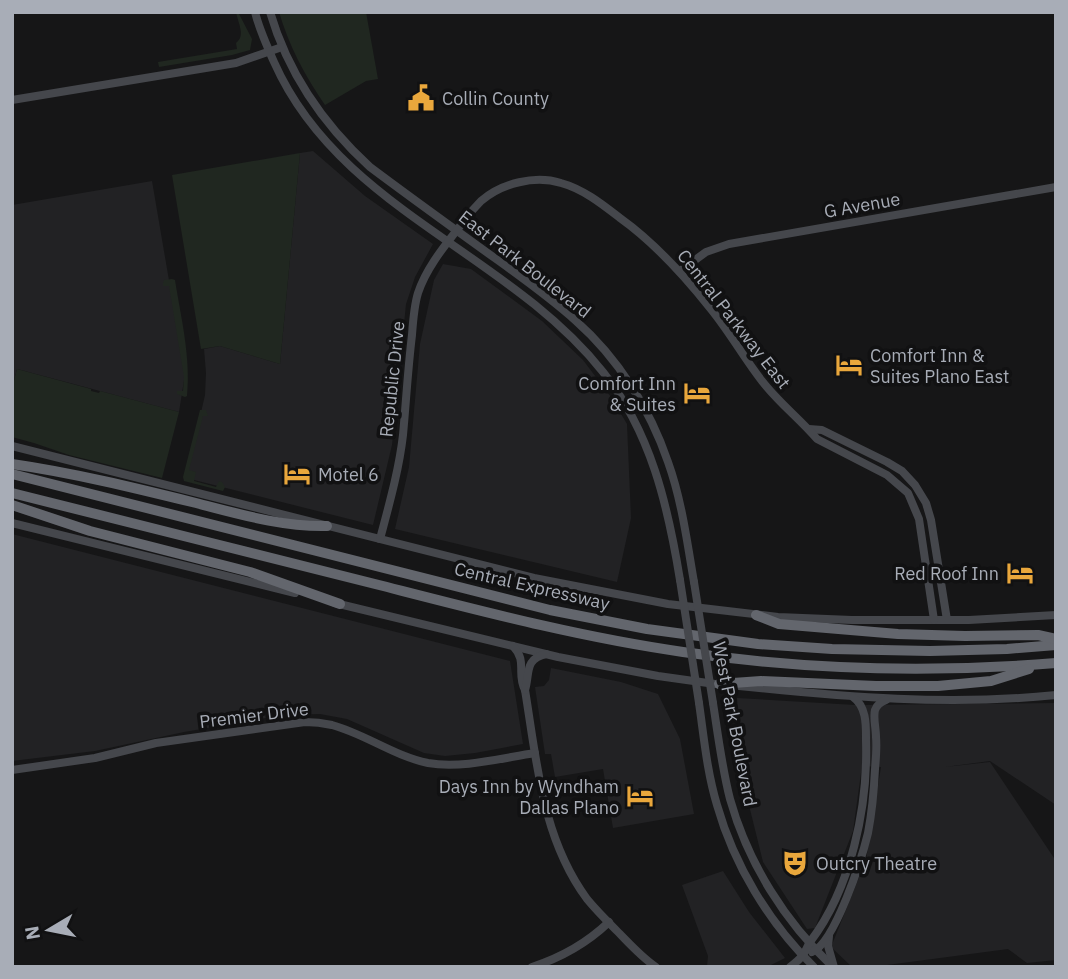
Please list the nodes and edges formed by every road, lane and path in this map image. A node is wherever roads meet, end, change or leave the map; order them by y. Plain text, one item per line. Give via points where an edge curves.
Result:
1 (255, 12) edge
2 (270, 12) edge
3 (282, 47) junction
4 (269, 52) junction
5 (12, 100) edge
6 (370, 167) junction
7 (361, 177) junction
8 (1056, 187) edge
9 (457, 231) junction
10 (449, 242) junction
11 (680, 271) junction
12 (578, 323) junction
13 (568, 333) junction
14 (639, 399) junction
15 (627, 408) junction
16 (809, 429) junction
17 (12, 446) edge
18 (12, 464) edge
19 (12, 474) edge
20 (12, 493) edge
21 (12, 505) edge
22 (927, 509) junction
23 (917, 512) junction
24 (12, 523) edge
25 (327, 526) junction
26 (933, 536) junction
27 (922, 538) junction
28 (380, 539) junction
29 (680, 580) joint
30 (694, 582) joint
31 (340, 604) junction
32 (757, 615) junction
33 (1056, 615) edge
34 (934, 620) junction
35 (947, 620) junction
36 (1056, 639) edge
37 (1056, 645) edge
38 (513, 646) junction
39 (546, 654) junction
40 (1051, 664) edge
41 (719, 684) junction
42 (525, 690) junction
43 (1056, 695) edge
44 (853, 697) junction
45 (889, 699) junction
46 (535, 753) junction
47 (12, 769) edge
48 (871, 771) junction
49 (852, 868) junction
50 (609, 922) junction
51 (829, 933) junction
52 (810, 943) junction
53 (817, 951) junction
54 (803, 956) junction
55 (532, 967) edge
56 (656, 967) edge
57 (790, 967) edge
58 (814, 967) edge
59 (834, 967) edge

1 - 4 main road, East Park Boulevard
2 - 3 main road, East Park Boulevard
3 - 4 main road
3 - 6 main road, East Park Boulevard via 324,118
4 - 5 main road via 236,63
4 - 7 main road, East Park Boulevard via 308,120
6 - 7 main road
6 - 9 main road, East Park Boulevard
7 - 10 main road, East Park Boulevard
8 - 11 main road, G Avenue via 729,244 706,252
9 - 10 main road, Republic Drive
9 - 11 main road, Central Parkway East via 481,201 496,191 521,182 552,180 608,209
9 - 12 main road, East Park Boulevard
10 - 13 main road, East Park Boulevard
10 - 28 main road, Republic Drive via 428,270 418,294 403,438
11 - 16 main road, Central Parkway East via 761,381
12 - 13 main road
12 - 14 main road, East Park Boulevard
13 - 15 main road, East Park Boulevard via 605,374
14 - 15 main road
14 - 30 main road, East Park Boulevard via 676,486
15 - 29 main road, East Park Boulevard via 661,487
16 - 22 main road, Central Parkway East via 822,430 902,471
16 - 23 main road, Central Parkway East via 829,447 895,481 908,493
17 - 25 main road, Central Expressway
18 - 25 highway via 129,486 268,520
19 - 37 highway, Central Expressway via 523,604 647,629 758,644 843,649
20 - 40 highway, Central Expressway via 501,616 642,646 832,666
21 - 31 highway via 90,531 250,572
22 - 23 main road
22 - 26 main road, Central Parkway East
23 - 27 main road, Central Parkway East
24 - 31 main road
25 - 28 main road, Central Expressway
26 - 27 main road
26 - 35 main road, Central Parkway East
27 - 34 main road, Central Parkway East
28 - 32 main road, Central Expressway via 565,585
29 - 54 main road, West Park Boulevard, bridge via 717,805 758,896
30 - 52 main road, West Park Boulevard, bridge via 729,796 755,863
31 - 38 main road
32 - 34 main road, Central Expressway
32 - 36 highway via 779,624 885,633
33 - 35 main road, Central Expressway
34 - 35 main road, Central Expressway
38 - 39 main road
38 - 42 main road via 522,658
39 - 41 main road
39 - 42 main road via 533,659
40 - 41 highway via 991,681 938,686
41 - 44 main road
42 - 46 main road
43 - 45 main road
44 - 45 main road
44 - 48 main road via 863,710
45 - 48 main road via 875,709
46 - 47 main road, Premier Drive via 455,765 429,763 341,728 305,722
46 - 50 main road via 545,811 556,841 582,891
48 - 49 main road
49 - 51 main road via 846,900
49 - 52 main road
50 - 55 main road via 574,949
50 - 56 main road
51 - 53 main road
51 - 59 main road
52 - 53 main road, West Park Boulevard
52 - 54 main road
53 - 54 main road
53 - 59 main road, West Park Boulevard
54 - 57 main road
54 - 58 main road, West Park Boulevard

